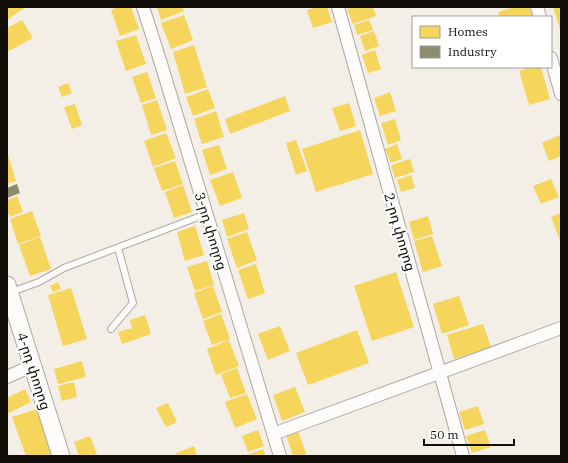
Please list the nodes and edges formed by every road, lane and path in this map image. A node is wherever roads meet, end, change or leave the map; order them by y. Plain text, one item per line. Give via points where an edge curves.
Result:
1 (143, 7) edge
2 (338, 7) edge
3 (552, 62) edge
4 (561, 94) edge
5 (206, 214) junction
6 (118, 248) junction
7 (8, 289) edge
8 (561, 328) edge
9 (111, 329) dead end
10 (32, 366) junction
11 (440, 372) junction
12 (7, 377) edge
13 (273, 434) junction
14 (61, 456) edge
15 (280, 456) edge
16 (463, 456) edge

1 - 5 street, 3-րդ փողոց
2 - 11 street, 2-րդ փողոց
3 - 4 street
5 - 6 lane
5 - 13 street, 3-րդ փողոց
6 - 7 lane via 64,268 39,282
6 - 9 lane via 133,303
7 - 10 main road, 4-րդ փողոց
8 - 11 street
10 - 12 street
10 - 14 main road, 4-րդ փողոց
11 - 13 street
11 - 16 street, 2-րդ փողոց
13 - 15 street, 3-րդ փողոց

